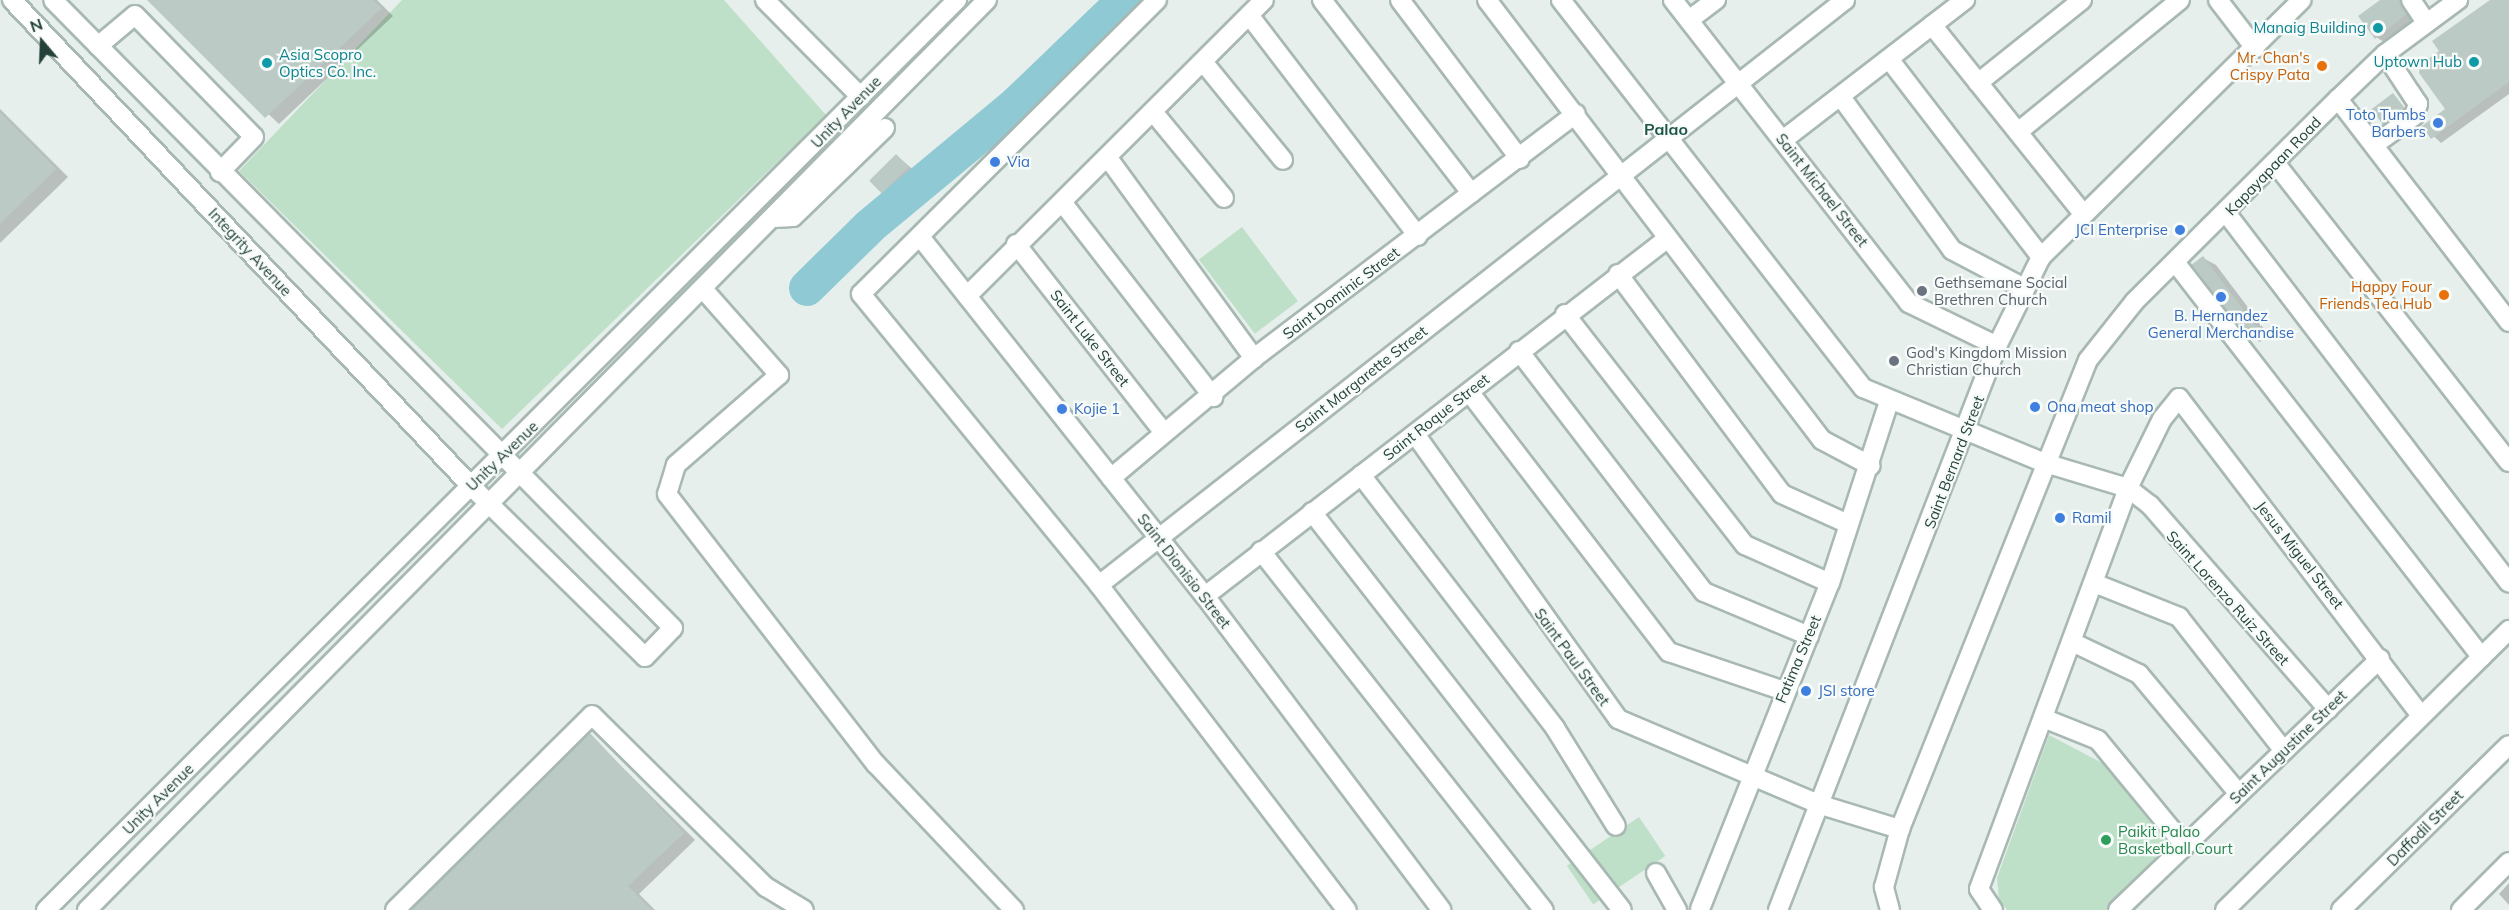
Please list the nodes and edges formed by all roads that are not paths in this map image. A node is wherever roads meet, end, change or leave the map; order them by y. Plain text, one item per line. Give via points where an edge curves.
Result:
1 (12, 0) edge
2 (53, 0) edge
3 (765, 0) edge
4 (957, 0) edge
5 (987, 0) edge
6 (1157, 0) edge
7 (1264, 0) edge
8 (1322, 0) edge
9 (1400, 0) edge
10 (1487, 0) edge
11 (1561, 0) edge
12 (1673, 0) edge
13 (1716, 0) edge
14 (1845, 0) edge
15 (1965, 0) edge
16 (2082, 0) edge
17 (2180, 0) edge
18 (2218, 0) edge
19 (2302, 0) edge
20 (2411, 0) edge
21 (2458, 0) edge
22 (1249, 15) junction
23 (1689, 20) junction
24 (2426, 22) junction
25 (1932, 26) junction
26 (98, 46) junction
27 (2255, 48) junction
28 (2385, 54) junction
29 (1888, 59) junction
30 (1204, 63) junction
31 (1739, 83) junction
32 (1978, 83) junction
33 (861, 97) junction
34 (1841, 97) junction
35 (2338, 99) junction
36 (1154, 113) junction
37 (1575, 114) junction
38 (885, 128) dead end
39 (2018, 132) junction
40 (1668, 139) junction
41 (1783, 140) junction
42 (2374, 146) junction
43 (1108, 158) junction
44 (1520, 159) junction
45 (1283, 160) dead end
46 (2276, 164) junction
47 (220, 172) junction
48 (1622, 174) junction
49 (1471, 193) junction
50 (1224, 198) dead end
51 (1062, 202) junction
52 (2082, 212) junction
53 (2227, 214) junction
54 (774, 218) junction
55 (1418, 236) junction
56 (921, 238) junction
57 (1668, 238) junction
58 (1016, 244) junction
59 (2041, 257) junction
60 (2175, 262) junction
61 (1618, 274) junction
62 (2024, 288) junction
63 (703, 289) junction
64 (967, 296) junction
65 (1565, 314) junction
66 (2509, 322) edge
67 (1997, 346) junction
68 (1519, 351) junction
69 (1254, 358) junction
70 (1470, 393) junction
71 (1213, 397) junction
72 (1889, 401) junction
73 (1968, 431) junction
74 (1164, 433) junction
75 (1415, 434) junction
76 (504, 453) junction
77 (2509, 462) edge
78 (2045, 463) junction
79 (1871, 466) junction
80 (522, 471) junction
81 (1360, 475) junction
82 (1111, 478) junction
83 (471, 486) junction
84 (2128, 488) junction
85 (488, 503) junction
86 (1312, 512) junction
87 (1846, 523) junction
88 (1159, 538) junction
89 (1261, 551) junction
90 (2094, 582) junction
91 (2509, 583) edge
92 (1830, 584) junction
93 (1099, 585) junction
94 (1205, 596) junction
95 (2509, 630) edge
96 (1809, 636) junction
97 (2072, 642) junction
98 (2481, 657) junction
99 (2380, 659) junction
100 (1784, 691) junction
101 (2328, 709) junction
102 (2420, 714) junction
103 (2043, 718) junction
104 (2509, 745) edge
105 (2284, 751) junction
106 (1751, 776) junction
107 (2239, 794) junction
108 (1818, 804) junction
109 (1616, 826) dead end
110 (1900, 829) junction
111 (2185, 846) junction
112 (2509, 862) edge
113 (1656, 873) dead end
114 (46, 910) edge
115 (87, 910) edge
116 (395, 910) edge
117 (804, 910) edge
118 (1014, 910) edge
119 (1347, 910) edge
120 (1442, 910) edge
121 (1543, 910) edge
122 (1622, 910) edge
123 (1677, 910) edge
124 (1698, 910) edge
125 (1778, 910) edge
126 (1890, 910) edge
127 (1993, 910) edge
128 (2118, 910) edge
129 (2225, 910) edge
130 (2341, 910) edge
131 (2461, 910) edge

1 - 83 street, Integrity Avenue
2 - 26 street
3 - 33 street
4 - 33 street, Unity Avenue
5 - 54 street, Unity Avenue
6 - 56 street
7 - 22 street
8 - 49 street
9 - 44 street
10 - 37 street
11 - 40 street
12 - 23 street, Saint Michael Street
13 - 23 street
14 - 31 street, Saint Margarette Street
15 - 25 street
16 - 32 street
17 - 39 street
18 - 27 street
19 - 27 street, Saint Bernard Street
20 - 24 street
21 - 24 street, Kapayapaan Road
22 - 30 street
22 - 55 street
23 - 31 street, Saint Michael Street
24 - 28 street, Kapayapaan Road
25 - 29 street
25 - 32 street
26 - 47 street
26 - 47 street via 135,15 254,137
27 - 52 street, Saint Bernard Street
28 - 35 street, Kapayapaan Road
28 - 42 street via 2418,104 2414,116
29 - 34 street
29 - 59 street
30 - 36 street
30 - 45 street
31 - 40 street, Saint Margarette Street
31 - 41 street, Saint Michael Street
32 - 39 street
33 - 76 street, Unity Avenue
34 - 41 street
34 - 62 street via 1952,250
35 - 42 street
35 - 46 street, Kapayapaan Road
36 - 43 street
36 - 50 street
37 - 44 street, Saint Dominic Street
37 - 48 street
38 - 54 street via 793,217
39 - 52 street
40 - 48 street, Saint Margarette Street
40 - 72 street via 1863,387
41 - 67 street, Saint Michael Street via 1909,303
42 - 66 street
43 - 51 street
43 - 69 street
44 - 49 street, Saint Dominic Street
46 - 53 street, Kapayapaan Road
46 - 77 street
47 - 76 street
48 - 57 street
48 - 88 street, Saint Margarette Street
49 - 55 street, Saint Dominic Street
51 - 58 street
51 - 71 street
52 - 59 street, Saint Bernard Street
53 - 60 street, Kapayapaan Road
53 - 91 street
54 - 63 street, Unity Avenue
55 - 69 street, Saint Dominic Street
56 - 64 street, Saint Dionisio Street
56 - 93 street via 861,294
57 - 61 street, Saint Roque Street
57 - 79 street via 1822,440
58 - 64 street
58 - 74 street, Saint Luke Street
59 - 62 street, Saint Bernard Street
60 - 78 street, Kapayapaan Road via 2100,344
60 - 98 street
61 - 65 street, Saint Roque Street
61 - 87 street via 1782,494
62 - 67 street, Saint Bernard Street
63 - 80 street, Unity Avenue
63 - 118 street via 779,375 676,465 667,494 876,764
64 - 82 street, Saint Dionisio Street
65 - 68 street, Saint Roque Street
65 - 92 street via 1745,545
67 - 73 street, Saint Bernard Street
68 - 70 street, Saint Roque Street
68 - 96 street via 1704,592
69 - 71 street, Saint Dominic Street
70 - 75 street, Saint Roque Street
70 - 100 street via 1669,652
71 - 74 street, Saint Dominic Street
72 - 73 street
72 - 79 street, Fatima Street
73 - 78 street
73 - 108 street, Saint Bernard Street
74 - 82 street, Saint Dominic Street
75 - 81 street, Saint Roque Street
75 - 106 street, Saint Paul Street via 1618,719
76 - 80 street
76 - 83 street, Unity Avenue
78 - 84 street
78 - 110 street, Kapayapaan Road
79 - 87 street, Fatima Street
80 - 85 street, Unity Avenue
80 - 85 street, Integrity Avenue via 673,628 645,657
81 - 86 street, Saint Roque Street
81 - 109 street via 1555,728
82 - 88 street, Saint Dionisio Street
83 - 85 street, Integrity Avenue
83 - 114 street, Unity Avenue
84 - 90 street
84 - 99 street, Jesus Miguel Street via 2162,419 2179,398
84 - 101 street, Saint Lorenzo Ruiz Street via 2150,505
85 - 115 street, Unity Avenue
86 - 89 street, Saint Roque Street
86 - 122 street
87 - 92 street, Fatima Street
88 - 93 street, Saint Margarette Street
88 - 94 street, Saint Dionisio Street
89 - 94 street, Saint Roque Street
89 - 121 street
90 - 97 street
90 - 105 street via 2179,617
92 - 96 street, Fatima Street
93 - 119 street
94 - 120 street, Saint Dionisio Street
95 - 98 street
96 - 100 street, Fatima Street
97 - 103 street
97 - 107 street via 2139,674
98 - 102 street
99 - 101 street, Saint Augustine Street
99 - 102 street, Jesus Miguel Street
100 - 106 street, Fatima Street
101 - 105 street, Saint Augustine Street
102 - 129 street
103 - 111 street via 2098,740
103 - 127 street via 1979,889
104 - 130 street, Daffodil Street
105 - 107 street, Saint Augustine Street
106 - 108 street, Saint Paul Street
106 - 124 street, Fatima Street
107 - 111 street, Saint Augustine Street
108 - 110 street, Saint Paul Street
108 - 125 street, Saint Bernard Street
110 - 126 street, Kapayapaan Road via 1884,887
111 - 128 street, Saint Augustine Street
112 - 131 street
113 - 123 street
116 - 117 street via 592,715 766,887

